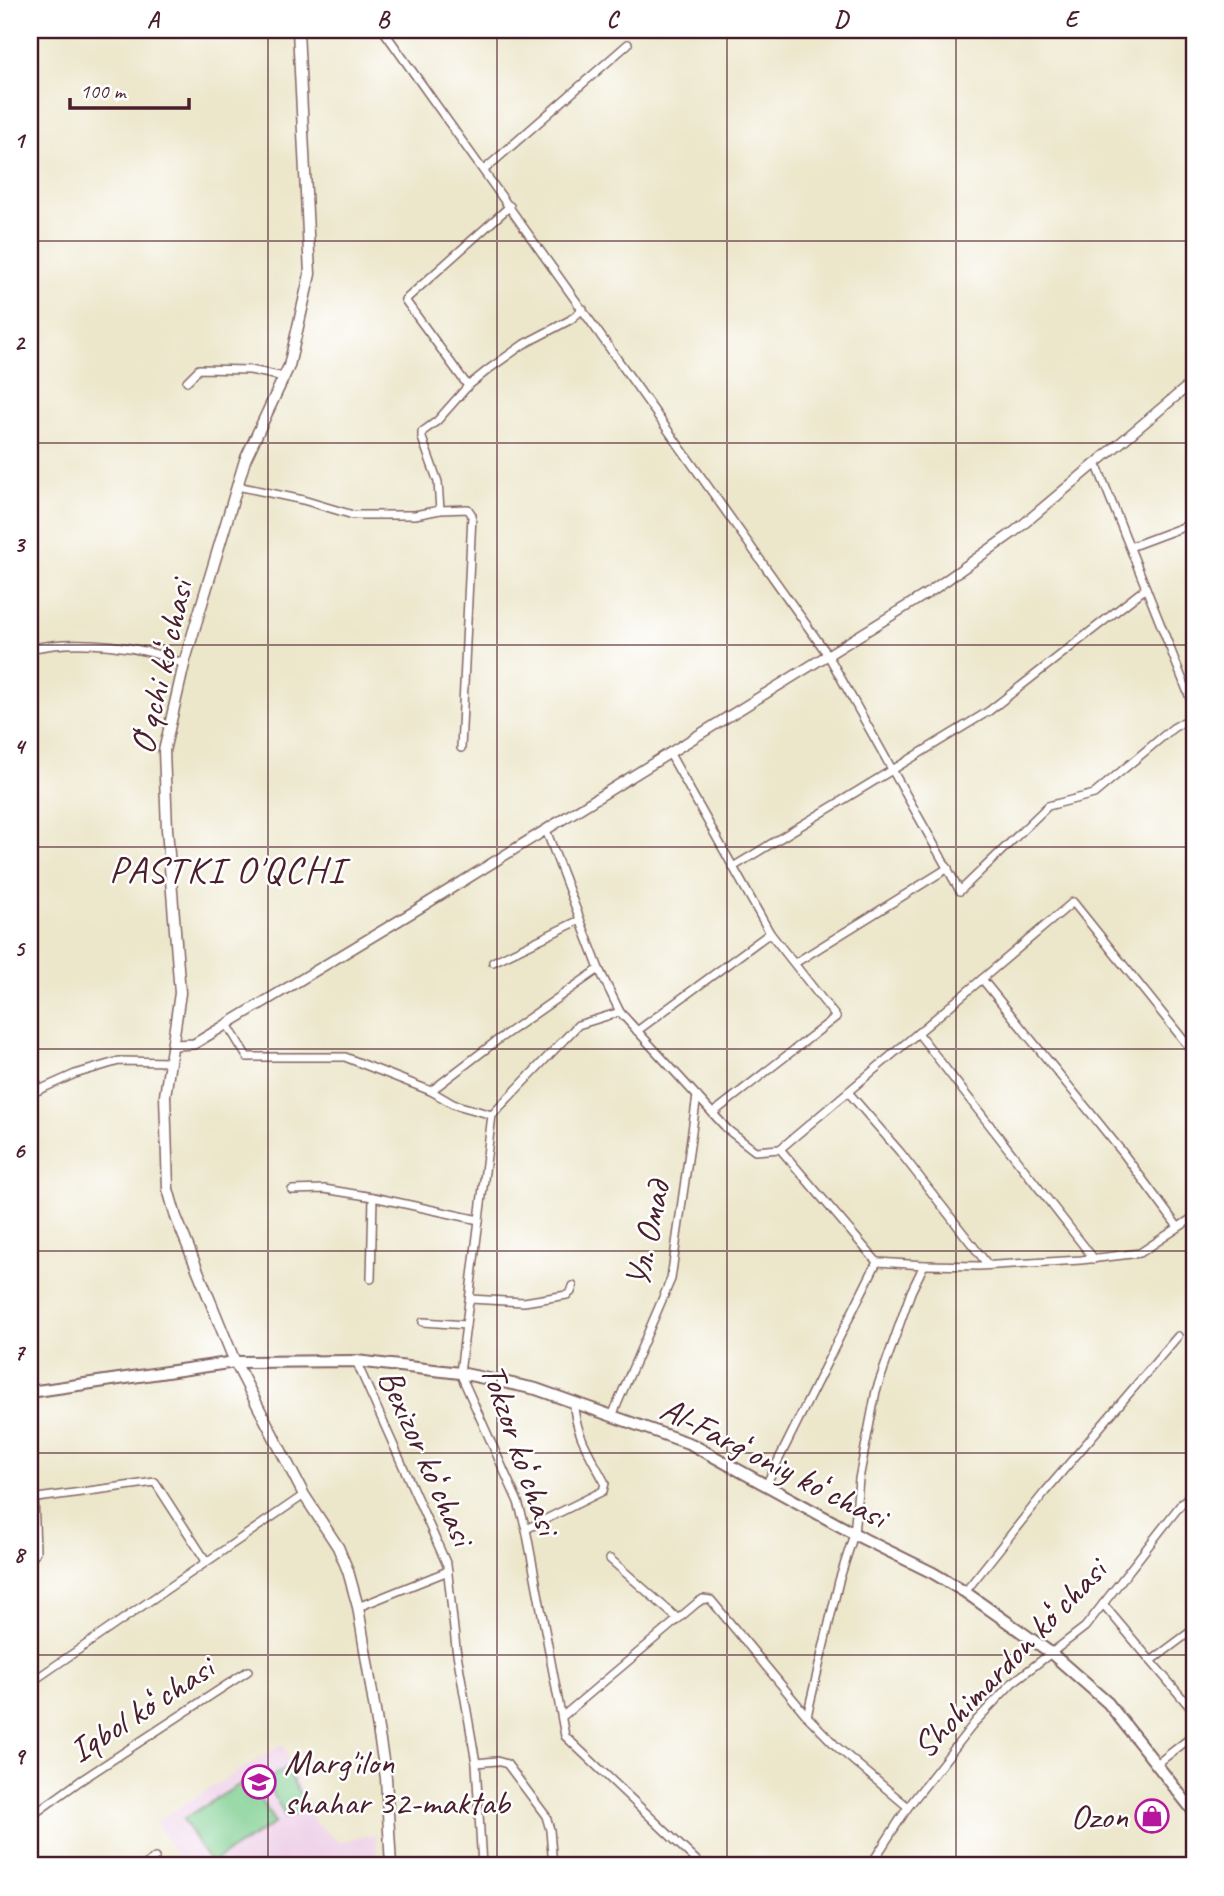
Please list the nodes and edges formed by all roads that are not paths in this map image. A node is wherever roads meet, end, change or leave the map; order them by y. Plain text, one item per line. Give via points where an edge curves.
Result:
1 (298, 30) edge
2 (383, 30) edge
3 (628, 44) dead end
4 (484, 170) junction
5 (510, 206) junction
6 (583, 309) junction
7 (284, 377) junction
8 (187, 381) dead end
9 (1194, 381) edge
10 (468, 386) junction
11 (1096, 463) junction
12 (237, 486) junction
13 (440, 510) junction
14 (1194, 523) edge
15 (1130, 547) junction
16 (1146, 588) junction
17 (30, 649) edge
18 (828, 655) junction
19 (184, 664) junction
20 (1194, 708) edge
21 (1194, 716) edge
22 (461, 748) dead end
23 (670, 754) junction
24 (893, 770) junction
25 (546, 830) junction
26 (733, 867) junction
27 (948, 868) junction
28 (580, 920) junction
29 (770, 933) junction
30 (493, 962) dead end
31 (795, 963) junction
32 (599, 970) junction
33 (982, 979) junction
34 (620, 1012) junction
35 (227, 1024) junction
36 (637, 1031) junction
37 (918, 1033) junction
38 (174, 1045) junction
39 (1194, 1054) edge
40 (171, 1062) junction
41 (30, 1066) edge
42 (39, 1090) junction
43 (431, 1091) junction
44 (848, 1092) junction
45 (30, 1094) edge
46 (697, 1096) junction
47 (713, 1113) junction
48 (492, 1115) junction
49 (780, 1149) junction
50 (292, 1191) dead end
51 (373, 1197) junction
52 (1194, 1217) edge
53 (479, 1220) junction
54 (1178, 1227) junction
55 (1094, 1259) junction
56 (877, 1262) junction
57 (924, 1265) junction
58 (988, 1265) junction
59 (371, 1279) dead end
60 (573, 1286) dead end
61 (470, 1299) junction
62 (423, 1322) dead end
63 (466, 1325) junction
64 (1178, 1336) dead end
65 (356, 1360) junction
66 (235, 1362) junction
67 (460, 1373) junction
68 (30, 1392) edge
69 (574, 1403) junction
70 (612, 1416) junction
71 (766, 1485) junction
72 (1194, 1491) edge
73 (304, 1495) junction
74 (32, 1499) edge
75 (526, 1529) junction
76 (854, 1534) junction
77 (610, 1559) dead end
78 (206, 1561) junction
79 (30, 1562) edge
80 (448, 1572) junction
81 (965, 1592) junction
82 (1103, 1604) junction
83 (358, 1606) junction
84 (677, 1618) junction
85 (1194, 1629) edge
86 (1051, 1653) junction
87 (1151, 1661) junction
88 (248, 1671) dead end
89 (30, 1683) edge
90 (1194, 1712) edge
91 (807, 1716) junction
92 (563, 1717) junction
93 (1194, 1735) edge
94 (475, 1763) junction
95 (1158, 1763) junction
96 (908, 1807) junction
97 (1194, 1812) edge
98 (30, 1817) edge
99 (155, 1858) dead end
100 (144, 1866) edge
101 (391, 1866) edge
102 (482, 1866) edge
103 (553, 1866) edge
104 (702, 1866) edge
105 (870, 1866) edge

1 - 7 main road, Oʻqchi koʻchasi via 310,274
2 - 4 street
3 - 4 street
4 - 5 street
5 - 6 street
5 - 10 street via 405,300
6 - 10 street via 524,344
6 - 18 street
7 - 8 street via 250,370 199,369
7 - 12 main road, Oʻqchi koʻchasi
9 - 11 street
10 - 13 street via 422,432 438,482
11 - 15 street
11 - 18 street via 1014,532
12 - 13 street via 353,515 415,515
12 - 19 main road, Oʻqchi koʻchasi
13 - 22 street via 468,509 472,515
14 - 15 street
15 - 16 street
16 - 20 street
16 - 24 street via 989,711
17 - 19 street via 103,646 133,649
18 - 23 street
18 - 24 street
19 - 38 main road, Oʻqchi koʻchasi via 164,751 180,993
21 - 27 street via 1094,794 1048,806 961,891
23 - 25 street
23 - 26 street
24 - 26 street
24 - 27 street
25 - 28 street
25 - 35 street
26 - 29 street
27 - 31 street
28 - 30 street
28 - 32 street
29 - 31 street
29 - 36 street
31 - 47 street via 836,1017
32 - 34 street
32 - 43 street
33 - 37 street
33 - 39 street via 1073,902
33 - 54 street
34 - 36 street
34 - 48 street via 578,1026
35 - 38 street via 194,1044
35 - 43 street via 247,1057 345,1057
36 - 46 street
37 - 44 street
37 - 55 street
38 - 40 main road, Oʻqchi koʻchasi
40 - 42 street via 119,1061
40 - 66 main road, Oʻqchi koʻchasi via 165,1096 168,1189
41 - 42 street
42 - 45 street
43 - 48 street via 453,1104
44 - 49 street
44 - 58 street
46 - 47 street
46 - 70 street, Ул. Омад via 671,1279
47 - 49 street via 755,1151
48 - 53 street, Tokzor koʻchasi
49 - 56 street
50 - 51 street via 324,1189
51 - 53 street
51 - 59 street
52 - 54 street
53 - 61 street, Tokzor koʻchasi
54 - 55 street via 1140,1253
55 - 58 street
56 - 57 street
56 - 71 street
57 - 58 street
57 - 76 street via 876,1391
60 - 61 street via 567,1295 524,1302
61 - 63 street, Tokzor koʻchasi
62 - 63 street
63 - 67 street, Tokzor koʻchasi
64 - 81 street
65 - 66 main road, Al-Fargʻoniy koʻchasi
65 - 67 main road, Al-Fargʻoniy koʻchasi
65 - 80 street, Bexizor koʻchasi via 440,1544
66 - 68 main road, Al-Fargʻoniy koʻchasi
66 - 73 main road, Oʻqchi koʻchasi
67 - 69 main road, Al-Fargʻoniy koʻchasi via 536,1389
67 - 75 street, Tokzor koʻchasi
69 - 70 main road, Al-Fargʻoniy koʻchasi
69 - 75 street via 579,1431 605,1488
70 - 71 main road, Al-Fargʻoniy koʻchasi via 691,1444
71 - 76 main road, Al-Fargʻoniy koʻchasi
72 - 82 street, Shohimardon koʻchasi
73 - 78 street
73 - 83 main road, Oʻqchi koʻchasi via 338,1547
74 - 78 street via 155,1482
74 - 79 street via 36,1551
75 - 92 street, Tokzor koʻchasi
76 - 81 main road, Al-Fargʻoniy koʻchasi
76 - 91 street
77 - 84 street
78 - 89 street
80 - 83 street
80 - 94 street, Bexizor koʻchasi
81 - 86 main road, Al-Fargʻoniy koʻchasi
82 - 86 street, Shohimardon koʻchasi via 1085,1627
82 - 87 street
83 - 101 main road, Oʻqchi koʻchasi via 386,1778
84 - 91 street via 703,1599 711,1601
84 - 92 street
85 - 87 street
86 - 95 main road, Al-Fargʻoniy koʻchasi via 1108,1703
86 - 96 street, Shohimardon koʻchasi via 1012,1683 976,1721
87 - 90 street
88 - 98 street, Iqbol koʻchasi
91 - 96 street
92 - 104 street, Tokzor koʻchasi via 569,1741
93 - 95 street
94 - 102 street, Bexizor koʻchasi
94 - 103 street via 497,1761 512,1770 546,1816
95 - 97 main road, Al-Fargʻoniy koʻchasi
96 - 105 street, Shohimardon koʻchasi
99 - 100 street

